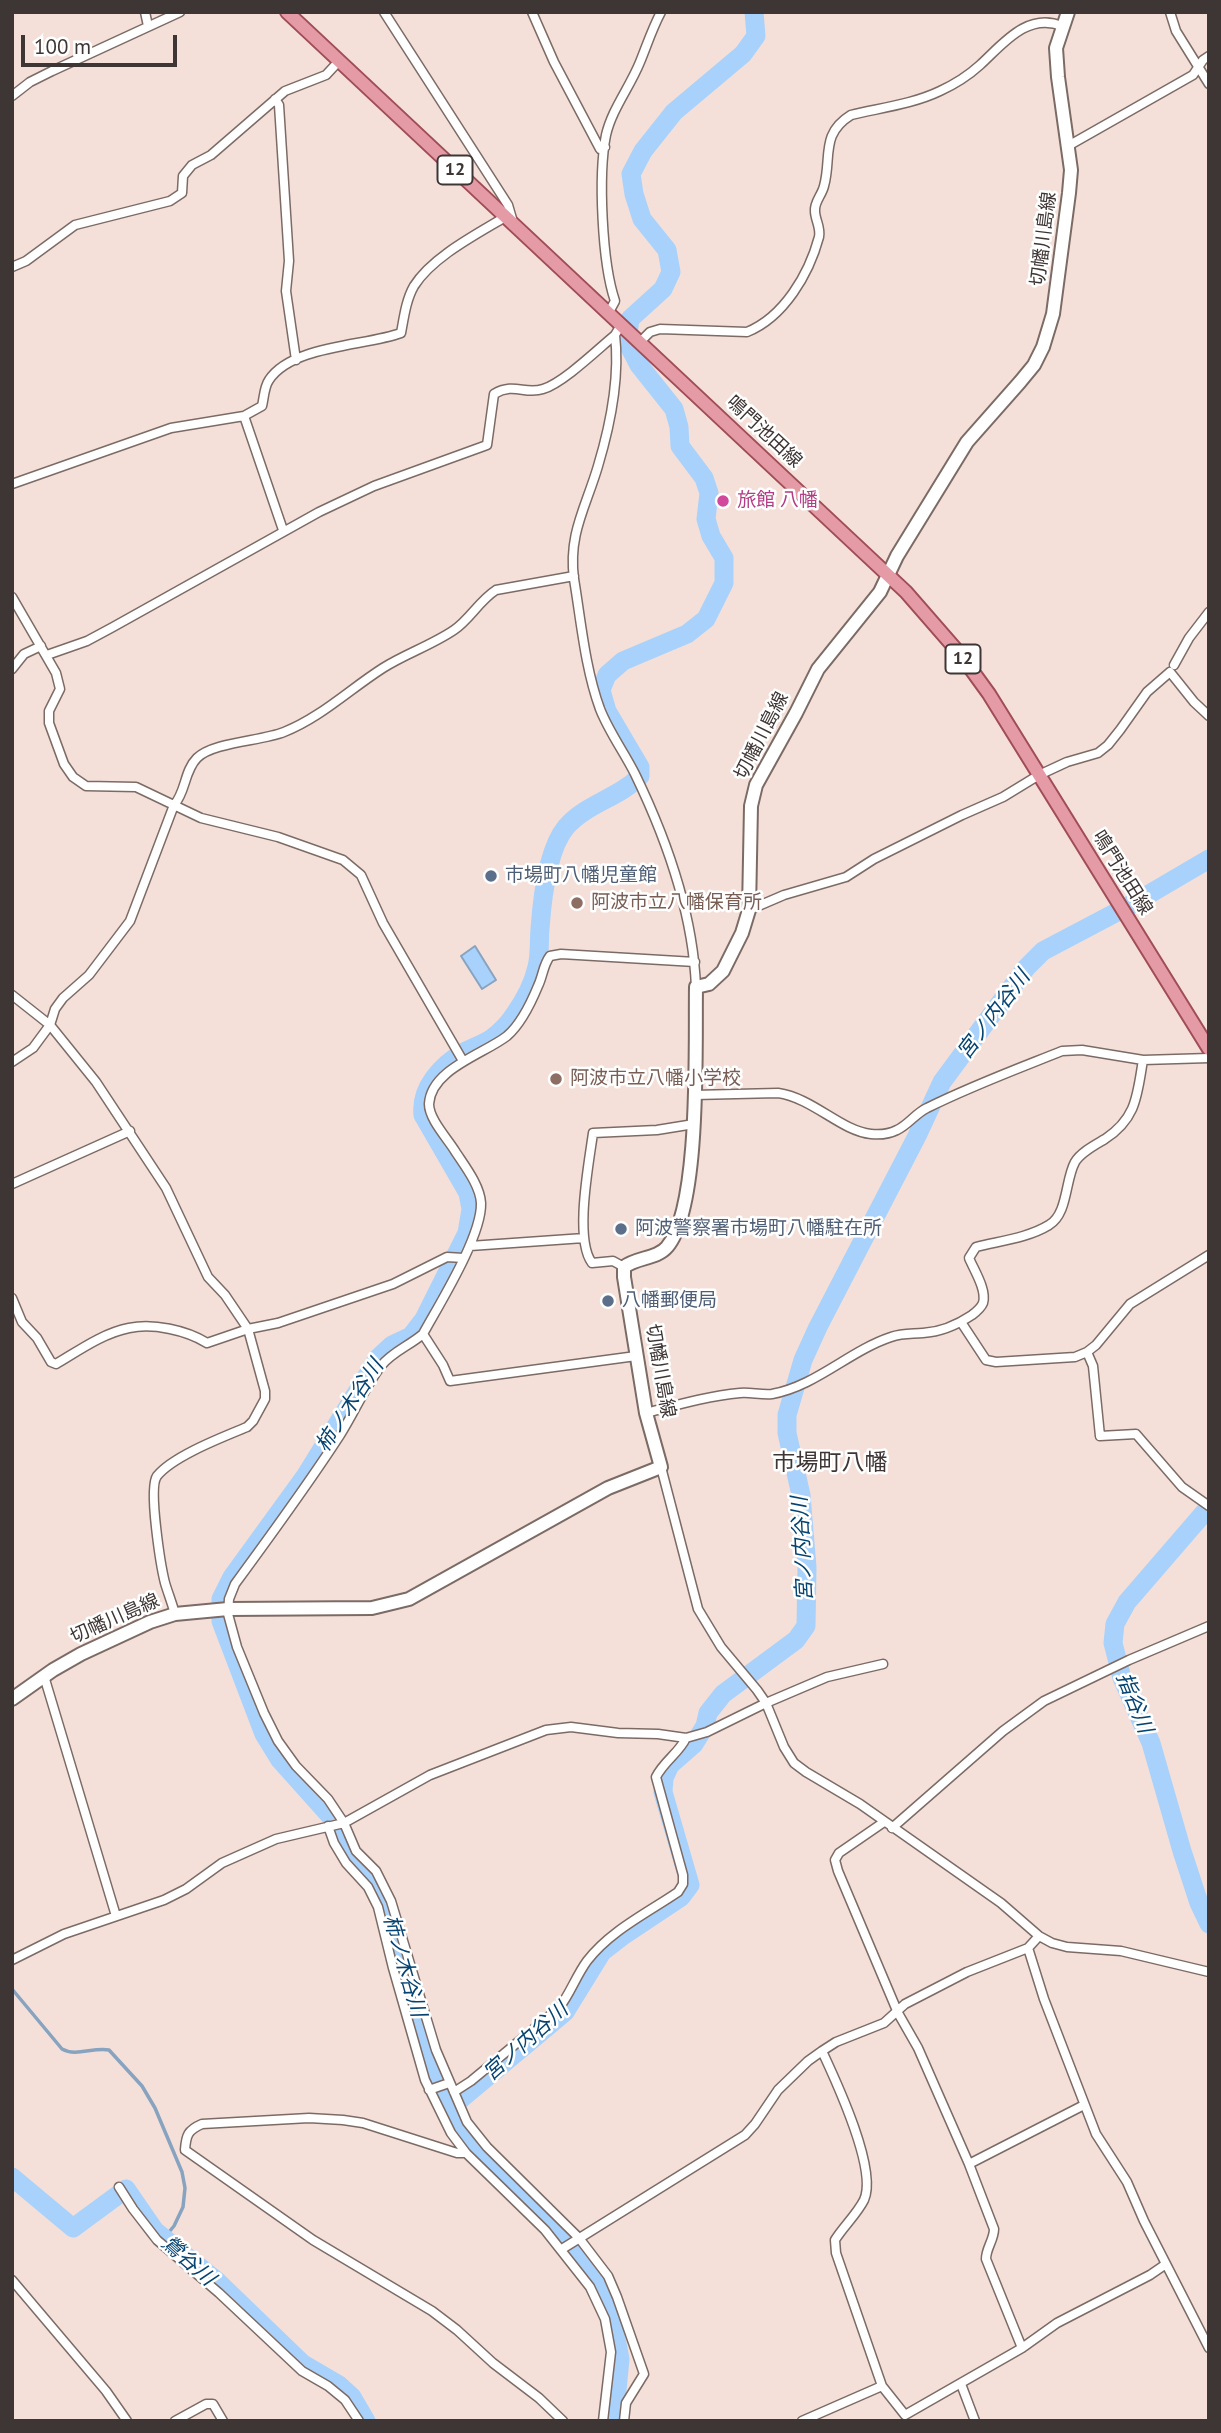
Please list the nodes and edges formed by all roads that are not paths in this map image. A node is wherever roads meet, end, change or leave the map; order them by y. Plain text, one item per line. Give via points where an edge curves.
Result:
1 (145, 12) edge
2 (180, 12) edge
3 (287, 12) edge
4 (384, 12) edge
5 (532, 12) edge
6 (661, 12) edge
7 (1068, 12) edge
8 (1170, 12) edge
9 (148, 26) junction
10 (1062, 26) junction
11 (1209, 56) edge
12 (339, 61) junction
13 (1199, 67) junction
14 (1209, 84) edge
15 (12, 96) edge
16 (275, 99) junction
17 (1068, 146) junction
18 (604, 147) junction
19 (510, 221) junction
20 (12, 267) edge
21 (609, 312) junction
22 (620, 329) junction
23 (637, 340) junction
24 (296, 360) junction
25 (244, 416) junction
26 (12, 484) edge
27 (283, 530) junction
28 (888, 575) junction
29 (574, 576) junction
30 (12, 597) edge
31 (1209, 612) edge
32 (41, 646) junction
33 (47, 655) junction
34 (1174, 665) dead end
35 (12, 669) edge
36 (1209, 716) edge
37 (1039, 775) junction
38 (174, 805) junction
39 (749, 910) junction
40 (695, 962) junction
41 (696, 987) junction
42 (12, 995) edge
43 (50, 1025) junction
44 (1209, 1049) edge
45 (1209, 1058) edge
46 (1143, 1060) junction
47 (463, 1061) junction
48 (12, 1062) edge
49 (694, 1095) junction
50 (694, 1124) junction
51 (130, 1131) junction
52 (12, 1184) edge
53 (584, 1238) junction
54 (470, 1246) junction
55 (1209, 1255) edge
56 (458, 1257) junction
57 (624, 1267) junction
58 (12, 1298) edge
59 (961, 1322) junction
60 (248, 1329) junction
61 (423, 1334) junction
62 (1087, 1352) junction
63 (636, 1356) junction
64 (646, 1413) junction
65 (661, 1467) junction
66 (1209, 1506) edge
67 (223, 1610) junction
68 (175, 1614) junction
69 (1209, 1626) edge
70 (883, 1664) dead end
71 (44, 1676) junction
72 (12, 1699) edge
73 (765, 1703) junction
74 (689, 1737) junction
75 (884, 1822) junction
76 (336, 1825) junction
77 (892, 1828) junction
78 (116, 1916) junction
79 (1039, 1936) junction
80 (1028, 1948) junction
81 (12, 1960) edge
82 (1209, 1972) edge
83 (898, 2013) junction
84 (822, 2051) junction
85 (447, 2084) junction
86 (431, 2089) junction
87 (457, 2098) junction
88 (1084, 2105) junction
89 (466, 2153) junction
90 (969, 2164) junction
91 (121, 2191) dead end
92 (577, 2239) junction
93 (563, 2249) junction
94 (1166, 2264) junction
95 (12, 2280) edge
96 (1022, 2348) junction
97 (1209, 2348) edge
98 (961, 2384) junction
99 (882, 2386) junction
100 (127, 2421) edge
101 (175, 2421) edge
102 (223, 2421) edge
103 (359, 2421) edge
104 (563, 2421) edge
105 (603, 2421) edge
106 (624, 2421) edge
107 (802, 2421) edge
108 (975, 2421) edge

1 - 9 street
2 - 9 street
3 - 12 main road, 鳴門池田線 / 12
4 - 19 street via 508,205
5 - 18 street via 600,149
6 - 18 street via 610,121
7 - 10 main road, 切幡川島線
8 - 13 street via 1176,31
9 - 15 street via 30,82
10 - 17 main road, 切幡川島線 via 1056,48
10 - 23 street via 1039,22 1021,29 942,90 842,120 828,145 824,185 814,212 820,234 783,306 757,328 747,332 660,329
11 - 13 street
12 - 16 street via 326,75
12 - 19 main road, 鳴門池田線 / 12
13 - 14 street
13 - 17 street via 1193,75
16 - 20 street via 220,148 192,165 183,176 182,193 170,201 75,225
16 - 24 street via 279,104 289,261 286,291
17 - 28 main road, 切幡川島線 via 1071,170 1064,237 1053,314 1043,346 1020,383 967,442
18 - 21 street via 604,239 608,282 615,301
19 - 21 main road, 鳴門池田線 / 12
19 - 24 street via 468,239 424,273 407,303 401,333 329,347
21 - 22 main road, 鳴門池田線 / 12
22 - 23 main road, 鳴門池田線 / 12
22 - 27 street via 553,385 540,390 504,387 494,394 487,445 374,486
22 - 29 street via 598,466 574,534
23 - 28 main road, 鳴門池田線 / 12
24 - 25 street via 275,372 267,382 262,406
25 - 26 street via 171,428
25 - 27 street
27 - 33 street via 113,627
28 - 37 main road, 鳴門池田線 / 12 via 960,654
28 - 39 main road, 切幡川島線 via 874,600 818,670 756,785 751,806
29 - 38 street via 496,590 453,631 384,667 295,728 198,757
29 - 40 street via 600,709 661,832
30 - 32 street
31 - 34 street
32 - 33 street
32 - 35 street via 24,654
33 - 38 street via 60,689 49,711 50,723 73,777 86,786 135,787
36 - 37 street via 1170,672 1147,692 1098,753
37 - 39 street via 846,877
37 - 44 main road, 鳴門池田線 / 12
38 - 43 street via 130,921 89,975 55,1009
38 - 47 street via 201,818 315,848 343,860 361,875 383,923
39 - 41 main road, 切幡川島線 via 723,971 709,984
40 - 41 street
40 - 47 street via 550,957 525,1013 509,1034
41 - 49 main road
42 - 43 street
43 - 48 street via 33,1048
43 - 51 street
45 - 46 street
46 - 49 street via 1062,1051 926,1108 899,1130 886,1134 867,1134 790,1095
46 - 59 street via 1132,1113 1119,1129 1077,1159 1051,1224 976,1247 970,1258 983,1302
47 - 54 street via 445,1076 429,1106 481,1201 479,1224
49 - 50 main road
50 - 53 street via 593,1133
50 - 57 main road via 689,1179 677,1232 666,1249
51 - 52 street
51 - 60 street via 166,1188 208,1277
53 - 54 street
53 - 57 street via 592,1264 612,1261
54 - 56 street
55 - 62 street via 1130,1304
56 - 60 street via 278,1324
56 - 61 street
57 - 63 main road, 切幡川島線
58 - 60 street via 22,1322 56,1364 129,1328 173,1328 207,1343
59 - 62 street via 986,1360 1075,1357
59 - 64 street via 889,1338 839,1361 822,1375 771,1394 743,1392 701,1398
60 - 68 street via 265,1391 253,1421 189,1453 155,1482 164,1581
61 - 63 street via 450,1381
61 - 67 street via 380,1367 349,1422 236,1584
62 - 66 street via 1093,1366 1100,1436 1136,1434 1182,1488
63 - 64 main road, 切幡川島線
64 - 65 main road, 切幡川島線
65 - 67 main road, 切幡川島線 via 608,1488 409,1599 372,1608
65 - 73 street via 698,1609
67 - 68 main road, 切幡川島線
67 - 76 street via 278,1741 328,1799
68 - 71 main road, 切幡川島線 via 81,1654
69 - 77 street via 1044,1701
70 - 73 street via 827,1677
71 - 72 main road, 切幡川島線
71 - 78 street
73 - 74 street
73 - 75 street via 794,1763
74 - 76 street via 571,1727 546,1730 430,1775
74 - 87 street via 656,1777 683,1875 678,1892 604,1942 585,1963 559,2008
75 - 77 street
75 - 83 street via 835,1860
76 - 78 street via 276,1839 222,1863 164,1900
76 - 85 street via 376,1871 391,1900
76 - 86 street via 334,1843 379,1907
77 - 79 street via 1001,1903
78 - 81 street via 64,1934
79 - 80 street
79 - 82 street via 1067,1947 1121,1951
80 - 83 street via 955,1978 905,2004
80 - 88 street
83 - 84 street
83 - 90 street
84 - 92 street via 778,2090 746,2135
84 - 99 street via 846,2100 866,2174 865,2199 835,2240 836,2253
85 - 86 street
85 - 87 street
86 - 89 street via 451,2133
87 - 92 street via 467,2122 486,2147
88 - 90 street
88 - 94 street
89 - 93 street
89 - 104 street via 363,2123 309,2118 202,2124 186,2135 185,2150 313,2240 432,2311
90 - 96 street via 994,2229 986,2259
91 - 103 street via 158,2240 302,2371 345,2400
92 - 93 street
92 - 106 street via 608,2276 644,2374 626,2403
93 - 105 street via 590,2287 604,2319 611,2352
94 - 96 street via 1057,2323
94 - 97 street
95 - 100 street
96 - 98 street
98 - 99 street via 905,2415
98 - 108 street
99 - 107 street
101 - 102 street via 213,2404

